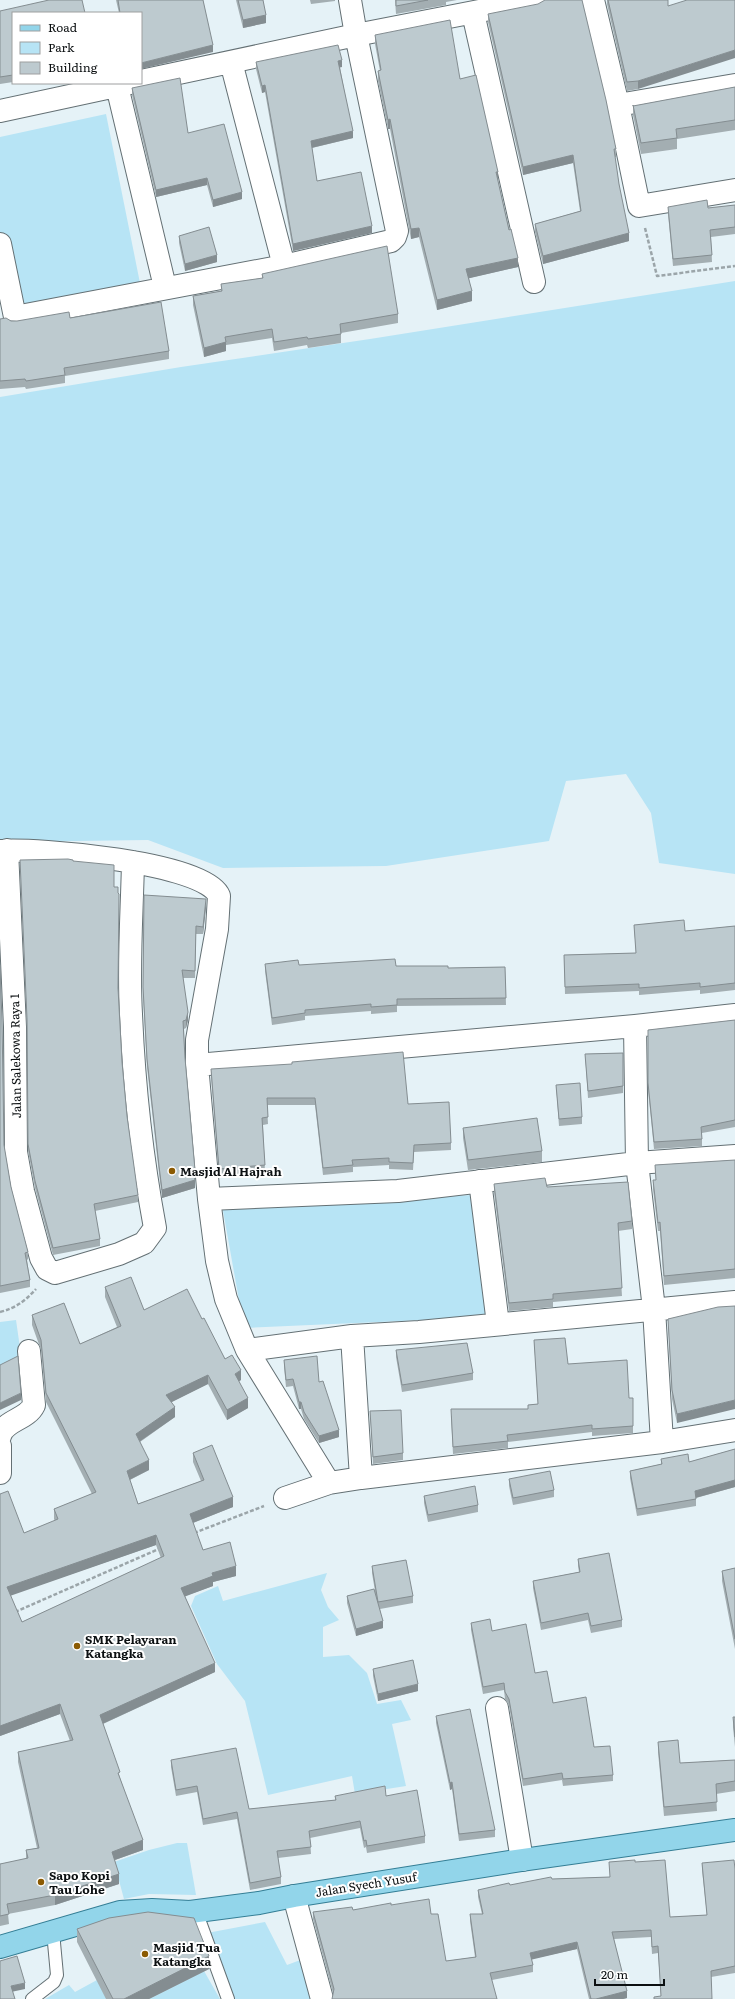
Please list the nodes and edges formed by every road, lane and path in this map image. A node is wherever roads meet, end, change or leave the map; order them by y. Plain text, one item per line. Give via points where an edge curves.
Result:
1 (350, 0) edge
2 (536, 0) edge
3 (593, 0) edge
4 (473, 13) junction
5 (356, 35) junction
6 (231, 62) junction
7 (142, 81) edge
8 (124, 84) edge
9 (735, 85) edge
10 (618, 105) junction
11 (0, 110) edge
12 (735, 190) edge
13 (639, 206) junction
14 (0, 244) edge
15 (284, 266) junction
16 (735, 266) edge
17 (534, 282) dead end
18 (165, 287) junction
19 (7, 318) edge
20 (4, 851) edge
21 (133, 862) junction
22 (735, 1015) edge
23 (635, 1026) junction
24 (198, 1065) junction
25 (735, 1156) edge
26 (637, 1163) junction
27 (480, 1181) junction
28 (209, 1199) junction
29 (44, 1264) junction
30 (735, 1302) edge
31 (654, 1309) junction
32 (0, 1312) edge
33 (498, 1324) junction
34 (352, 1336) junction
35 (247, 1350) junction
36 (29, 1351) dead end
37 (735, 1430) edge
38 (0, 1436) edge
39 (662, 1442) junction
40 (0, 1446) edge
41 (0, 1473) edge
42 (361, 1478) junction
43 (329, 1483) junction
44 (285, 1498) joint
45 (188, 1536) edge
46 (167, 1546) edge
47 (14, 1613) edge
48 (497, 1708) dead end
49 (735, 1830) edge
50 (522, 1860) junction
51 (294, 1896) junction
52 (196, 1911) junction
53 (53, 1932) junction
54 (0, 1947) edge
55 (32, 1999) edge
56 (228, 1999) edge
57 (322, 1999) edge

1 - 5 street
2 - 4 street
3 - 10 street
4 - 5 street
4 - 17 street
5 - 6 street
5 - 15 street via 396,231 395,237 391,241
6 - 7 street
6 - 15 street
8 - 11 street
8 - 18 street
9 - 10 street
10 - 13 street
12 - 13 street
13 - 16 path via 657,276
14 - 19 street
15 - 18 street
18 - 19 street
20 - 21 street via 97,856
20 - 29 street, Jalan Salekowa Raya 1 via 15,1027 16,1152 23,1191
21 - 24 street via 202,880 213,887 219,896 217,929 197,1040
21 - 29 street via 130,1013 136,1099 154,1228 144,1243 119,1254 55,1273
22 - 23 street
23 - 24 street
23 - 26 street
24 - 28 street
25 - 26 street
26 - 27 street
26 - 31 street
27 - 28 street via 398,1191
27 - 33 street
28 - 35 street via 216,1261 226,1299
29 - 32 path via 38,1286 28,1298 14,1308
30 - 31 street
31 - 33 street
31 - 39 street
33 - 34 street
34 - 35 street
34 - 42 street
35 - 43 street
36 - 38 street via 34,1406 27,1415 6,1427
37 - 39 street
39 - 42 street
40 - 41 street
42 - 43 street
43 - 44 street
44 - 45 path
46 - 47 path
48 - 50 street
49 - 50 main road, Jalan Syech Yusuf
50 - 51 main road, Jalan Syech Yusuf
51 - 52 main road, Jalan Syech Yusuf
51 - 57 street
52 - 53 main road, Jalan Syech Yusuf via 120,1912
52 - 56 lane
53 - 54 main road, Jalan Syech Yusuf
53 - 55 lane via 57,1975 54,1982

